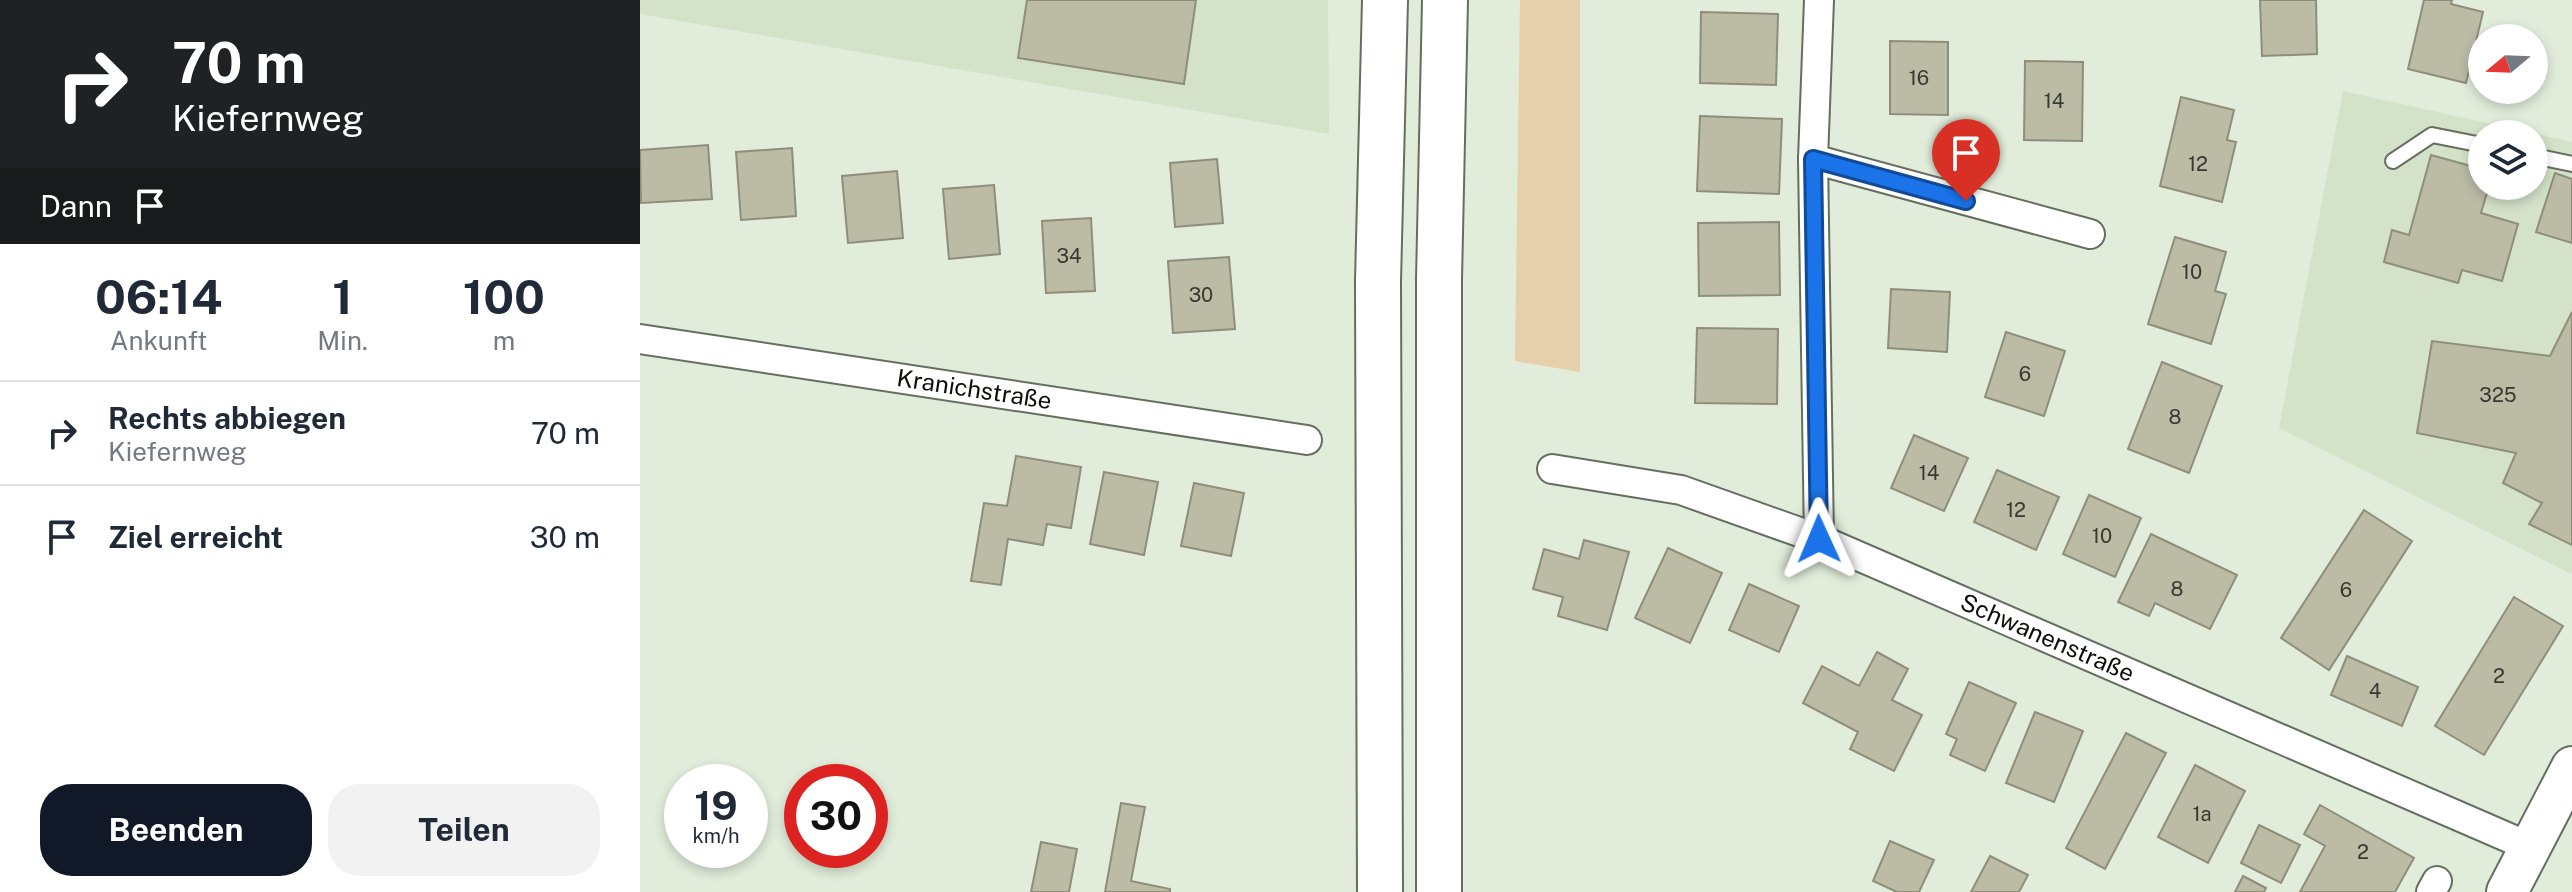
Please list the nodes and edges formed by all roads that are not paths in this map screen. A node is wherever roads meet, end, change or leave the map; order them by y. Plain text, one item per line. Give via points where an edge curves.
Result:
1 (1385, 0) edge
2 (1445, 0) edge
3 (1819, 0) edge
4 (2468, 142) edge
5 (1813, 159) junction
6 (2548, 159) edge
7 (2393, 161) dead end
8 (2572, 164) edge
9 (2090, 234) dead end
10 (640, 339) edge
11 (1307, 440) dead end
12 (1552, 469) dead end
13 (1819, 539) junction
14 (2572, 767) edge
15 (2530, 847) junction
16 (1380, 892) edge
17 (1439, 892) edge
18 (2507, 892) edge

1 - 16 highway via 1378,281
2 - 17 highway via 1439,280
3 - 5 street
4 - 7 lane via 2432,135
5 - 9 street
5 - 13 street
6 - 8 lane
10 - 11 street, Kranichstraße
12 - 13 street, Schwanenstraße via 1681,490
13 - 15 street, Schwanenstraße
14 - 15 main road
15 - 18 main road

